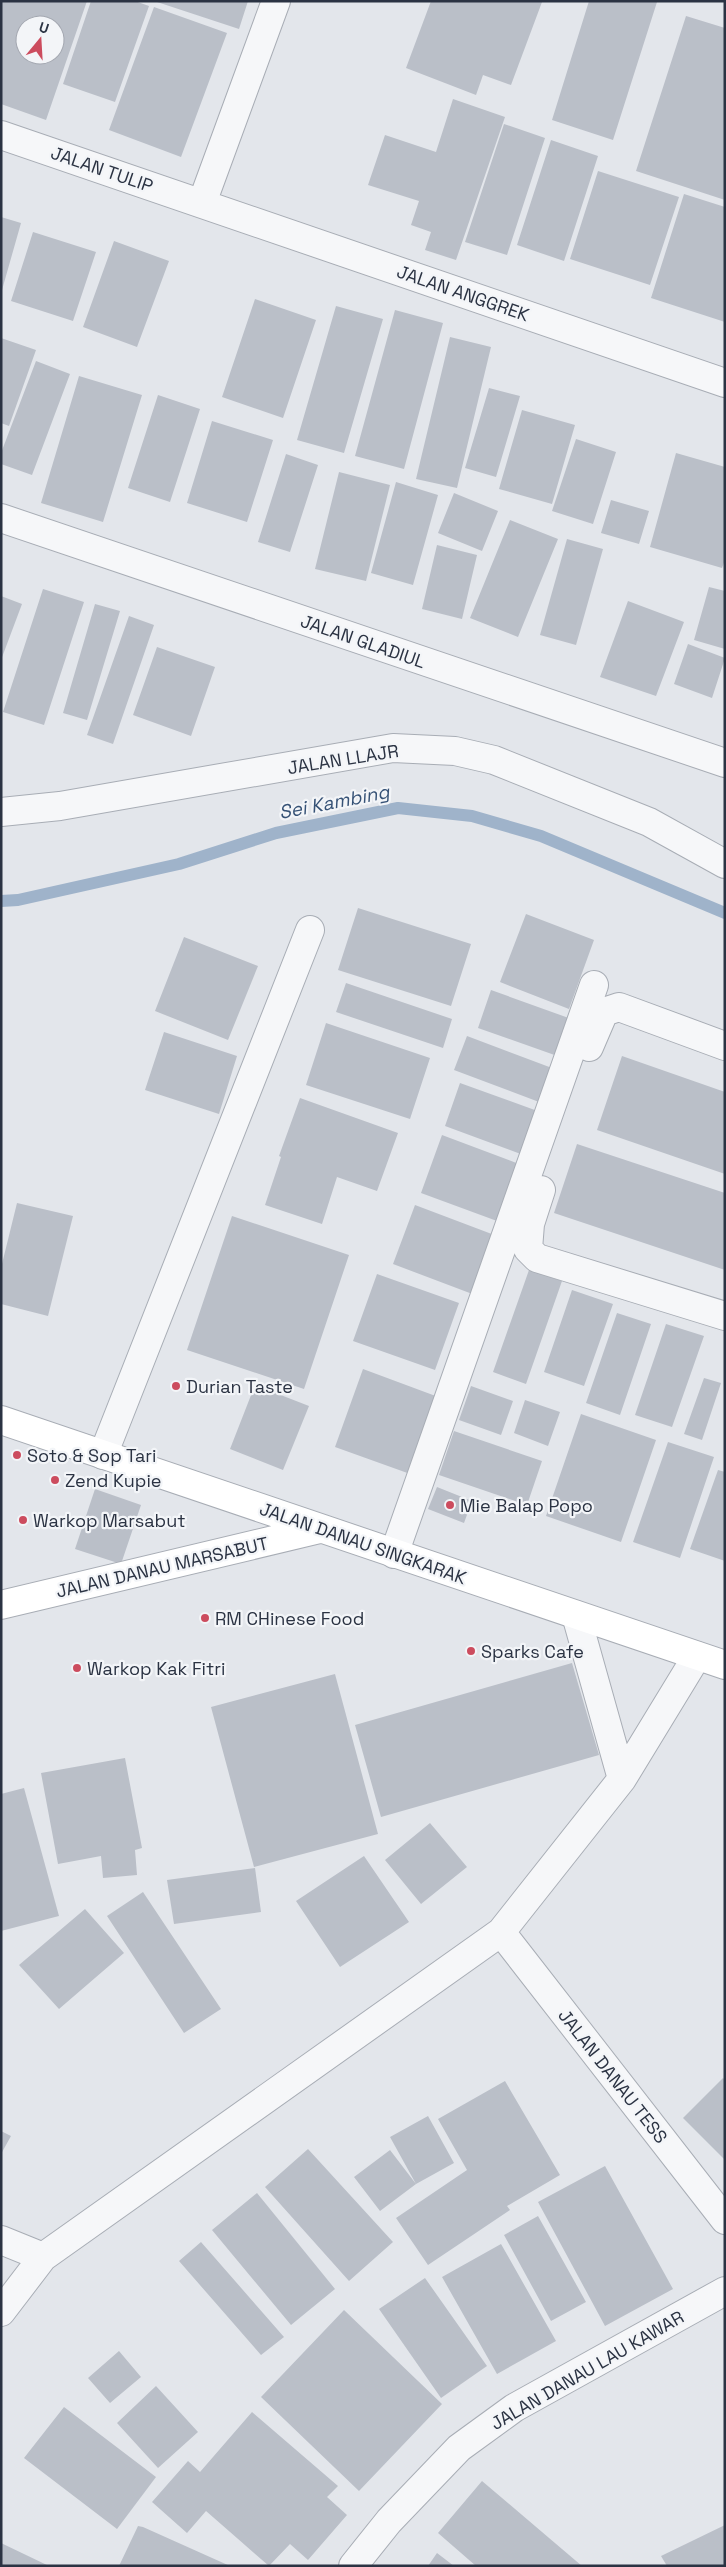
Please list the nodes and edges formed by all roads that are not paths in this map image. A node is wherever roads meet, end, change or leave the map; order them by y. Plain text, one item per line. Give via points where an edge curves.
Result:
1 (276, 1) edge
2 (1, 135) edge
3 (202, 203) junction
4 (725, 383) edge
5 (1, 518) edge
6 (725, 763) edge
7 (1, 812) edge
8 (725, 864) edge
9 (310, 930) dead end
10 (594, 985) dead end
11 (725, 1046) edge
12 (725, 1316) edge
13 (1, 1420) edge
14 (103, 1455) junction
15 (320, 1529) junction
16 (394, 1554) junction
17 (2, 1600) edge
18 (576, 1615) junction
19 (697, 1656) junction
20 (725, 1665) edge
21 (622, 1779) junction
22 (501, 1932) junction
23 (725, 2220) edge
24 (1, 2240) edge
25 (43, 2257) junction
26 (725, 2291) edge
27 (1, 2312) edge
28 (353, 2566) edge

1 - 3 street
2 - 3 street, JALAN TULIP
3 - 4 street, JALAN ANGGREK
5 - 6 street, JALAN GLADIUL
7 - 8 street, JALAN LLAJR via 60,806 393,748 455,751 494,760 649,822
9 - 14 street
10 - 16 street
11 - 12 street via 620,1007 604,1012 594,1030 530,1224 528,1249 538,1258 556,1265
13 - 14 street, JALAN DANAU SINGKARAK
14 - 15 street, JALAN DANAU SINGKARAK
15 - 16 street, JALAN DANAU SINGKARAK
15 - 17 street, JALAN DANAU MARSABUT
16 - 18 street, JALAN DANAU SINGKARAK
18 - 19 street, JALAN DANAU SINGKARAK
18 - 21 street
19 - 20 street, JALAN DANAU SINGKARAK
19 - 21 street
21 - 22 street
22 - 23 street, JALAN DANAU TESS
22 - 25 street
24 - 25 street
25 - 27 street
26 - 28 street, JALAN DANAU LAU KAWAR via 514,2408 459,2448 390,2521

